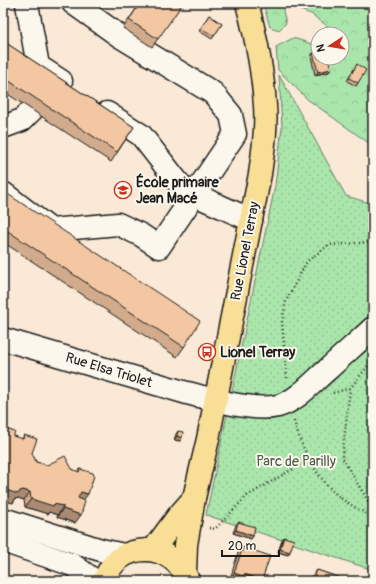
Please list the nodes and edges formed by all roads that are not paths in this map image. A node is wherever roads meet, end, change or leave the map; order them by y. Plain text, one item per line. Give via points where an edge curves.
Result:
1 (29, 3) edge
2 (73, 3) edge
3 (247, 3) edge
4 (32, 110) edge
5 (3, 127) edge
6 (3, 193) edge
7 (194, 195) junction
8 (251, 220) junction
9 (373, 328) edge
10 (3, 339) edge
11 (216, 400) junction
12 (194, 498) junction
13 (3, 519) edge
14 (3, 541) edge
15 (153, 550) junction
16 (124, 556) junction
17 (186, 576) edge
18 (95, 581) edge
19 (104, 581) edge

1 - 7 street via 26,4 38,66 141,135 184,190
2 - 7 street via 118,35 213,93 231,115 235,134
3 - 8 main road, Rue Lionel Terray via 260,63 266,108 264,148
4 - 5 street via 22,120
6 - 7 street via 51,230 118,224 159,247
7 - 8 street
8 - 11 main road, Rue Lionel Terray
9 - 11 street, Rue Elsa Triolet via 289,402 277,406 257,407
10 - 11 street, Rue Elsa Triolet
11 - 12 main road, Rue Lionel Terray
12 - 15 main road, Rue Lionel Terray
12 - 17 main road, Rue Lionel Terray via 186,545
13 - 16 street
14 - 18 street via 73,565
15 - 16 main road via 138,550
15 - 17 main road via 168,555
16 - 19 main road via 114,564

